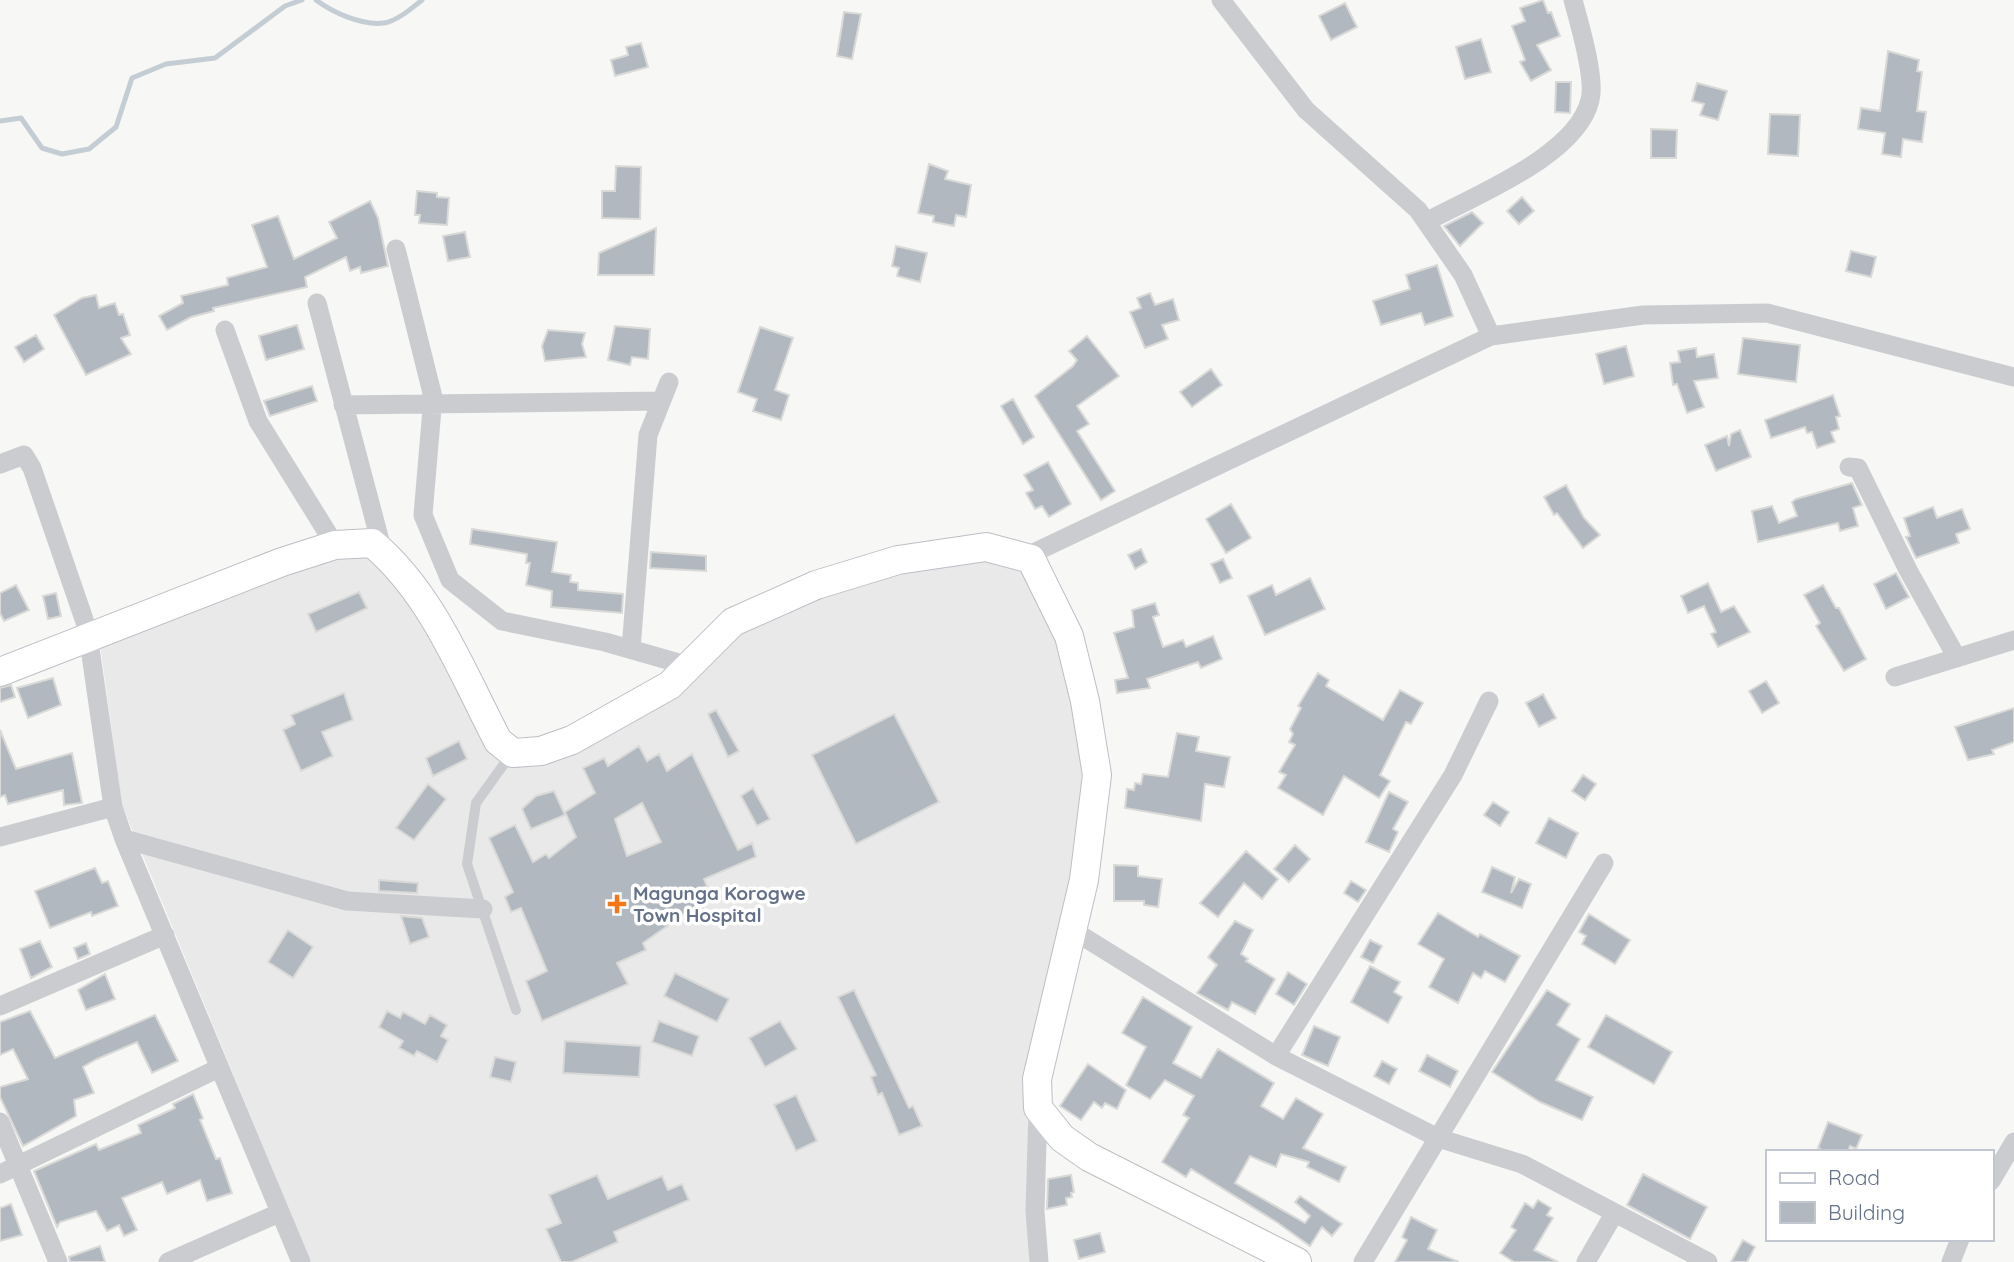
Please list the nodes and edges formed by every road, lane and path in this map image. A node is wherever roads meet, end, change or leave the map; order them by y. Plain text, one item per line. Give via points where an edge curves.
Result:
1 (1221, 0) edge
2 (1573, 0) edge
3 (1426, 222) junction
4 (396, 249) dead end
5 (317, 303) dead end
6 (225, 330) dead end
7 (1491, 336) junction
8 (2014, 377) edge
9 (668, 382) dead end
10 (661, 401) junction
11 (432, 403) junction
12 (343, 405) junction
13 (0, 464) edge
14 (1849, 467) dead end
15 (335, 545) junction
16 (383, 552) junction
17 (1031, 559) junction
18 (90, 639) junction
19 (2014, 640) edge
20 (631, 649) junction
21 (1957, 658) junction
22 (689, 666) junction
23 (0, 672) edge
24 (1895, 677) dead end
25 (1489, 701) dead end
26 (513, 753) junction
27 (113, 807) junction
28 (0, 836) edge
29 (124, 839) junction
30 (1604, 863) dead end
31 (483, 908) junction
32 (1074, 931) junction
33 (165, 935) junction
34 (0, 1006) edge
35 (516, 1010) dead end
36 (1276, 1055) junction
37 (219, 1068) junction
38 (1038, 1108) junction
39 (0, 1122) edge
40 (1438, 1138) junction
41 (2014, 1142) edge
42 (19, 1166) junction
43 (0, 1174) edge
44 (1993, 1178) edge
45 (279, 1213) junction
46 (1614, 1214) junction
47 (1959, 1241) edge
48 (58, 1262) edge
49 (169, 1262) edge
50 (301, 1262) edge
51 (1039, 1262) edge
52 (1297, 1262) edge
53 (1363, 1262) edge
54 (1586, 1262) edge
55 (1708, 1262) edge
56 (1951, 1262) edge

1 - 3 street via 1306,110
2 - 3 street via 1585,44 1591,100 1569,140 1505,181
3 - 7 street via 1463,275
4 - 11 street
5 - 12 street
6 - 15 street via 258,421
7 - 8 street via 1643,315 1767,313
7 - 17 street via 1029,555
9 - 10 street
10 - 11 street
10 - 20 street via 648,435
11 - 12 street
11 - 20 street via 423,515 450,580 502,621
12 - 16 street
13 - 18 street via 24,455 32,468
14 - 21 street via 1858,468
15 - 16 street via 372,543
15 - 18 street
16 - 26 street via 400,566 436,621 498,741
17 - 22 street via 986,547 898,560 816,585 733,622
17 - 32 street via 1069,636 1086,701 1097,775
18 - 23 street
18 - 27 street
19 - 21 street
20 - 22 street
21 - 24 street
22 - 26 street via 670,685 572,740 541,751
25 - 36 street via 1453,775
26 - 31 lane via 477,803 467,864
27 - 28 street
27 - 29 street
29 - 31 street via 347,901
29 - 33 street
30 - 40 street
31 - 35 lane
32 - 36 street
32 - 38 street via 1037,1079
33 - 34 street
33 - 37 street
36 - 40 street
37 - 42 street
37 - 45 street
38 - 51 street via 1035,1211
38 - 52 street via 1062,1138 1089,1157
39 - 42 street
40 - 46 street via 1522,1164
40 - 53 street
41 - 44 street
42 - 43 street
42 - 48 street
45 - 49 street
45 - 50 street
46 - 54 street
46 - 55 street
47 - 56 street

